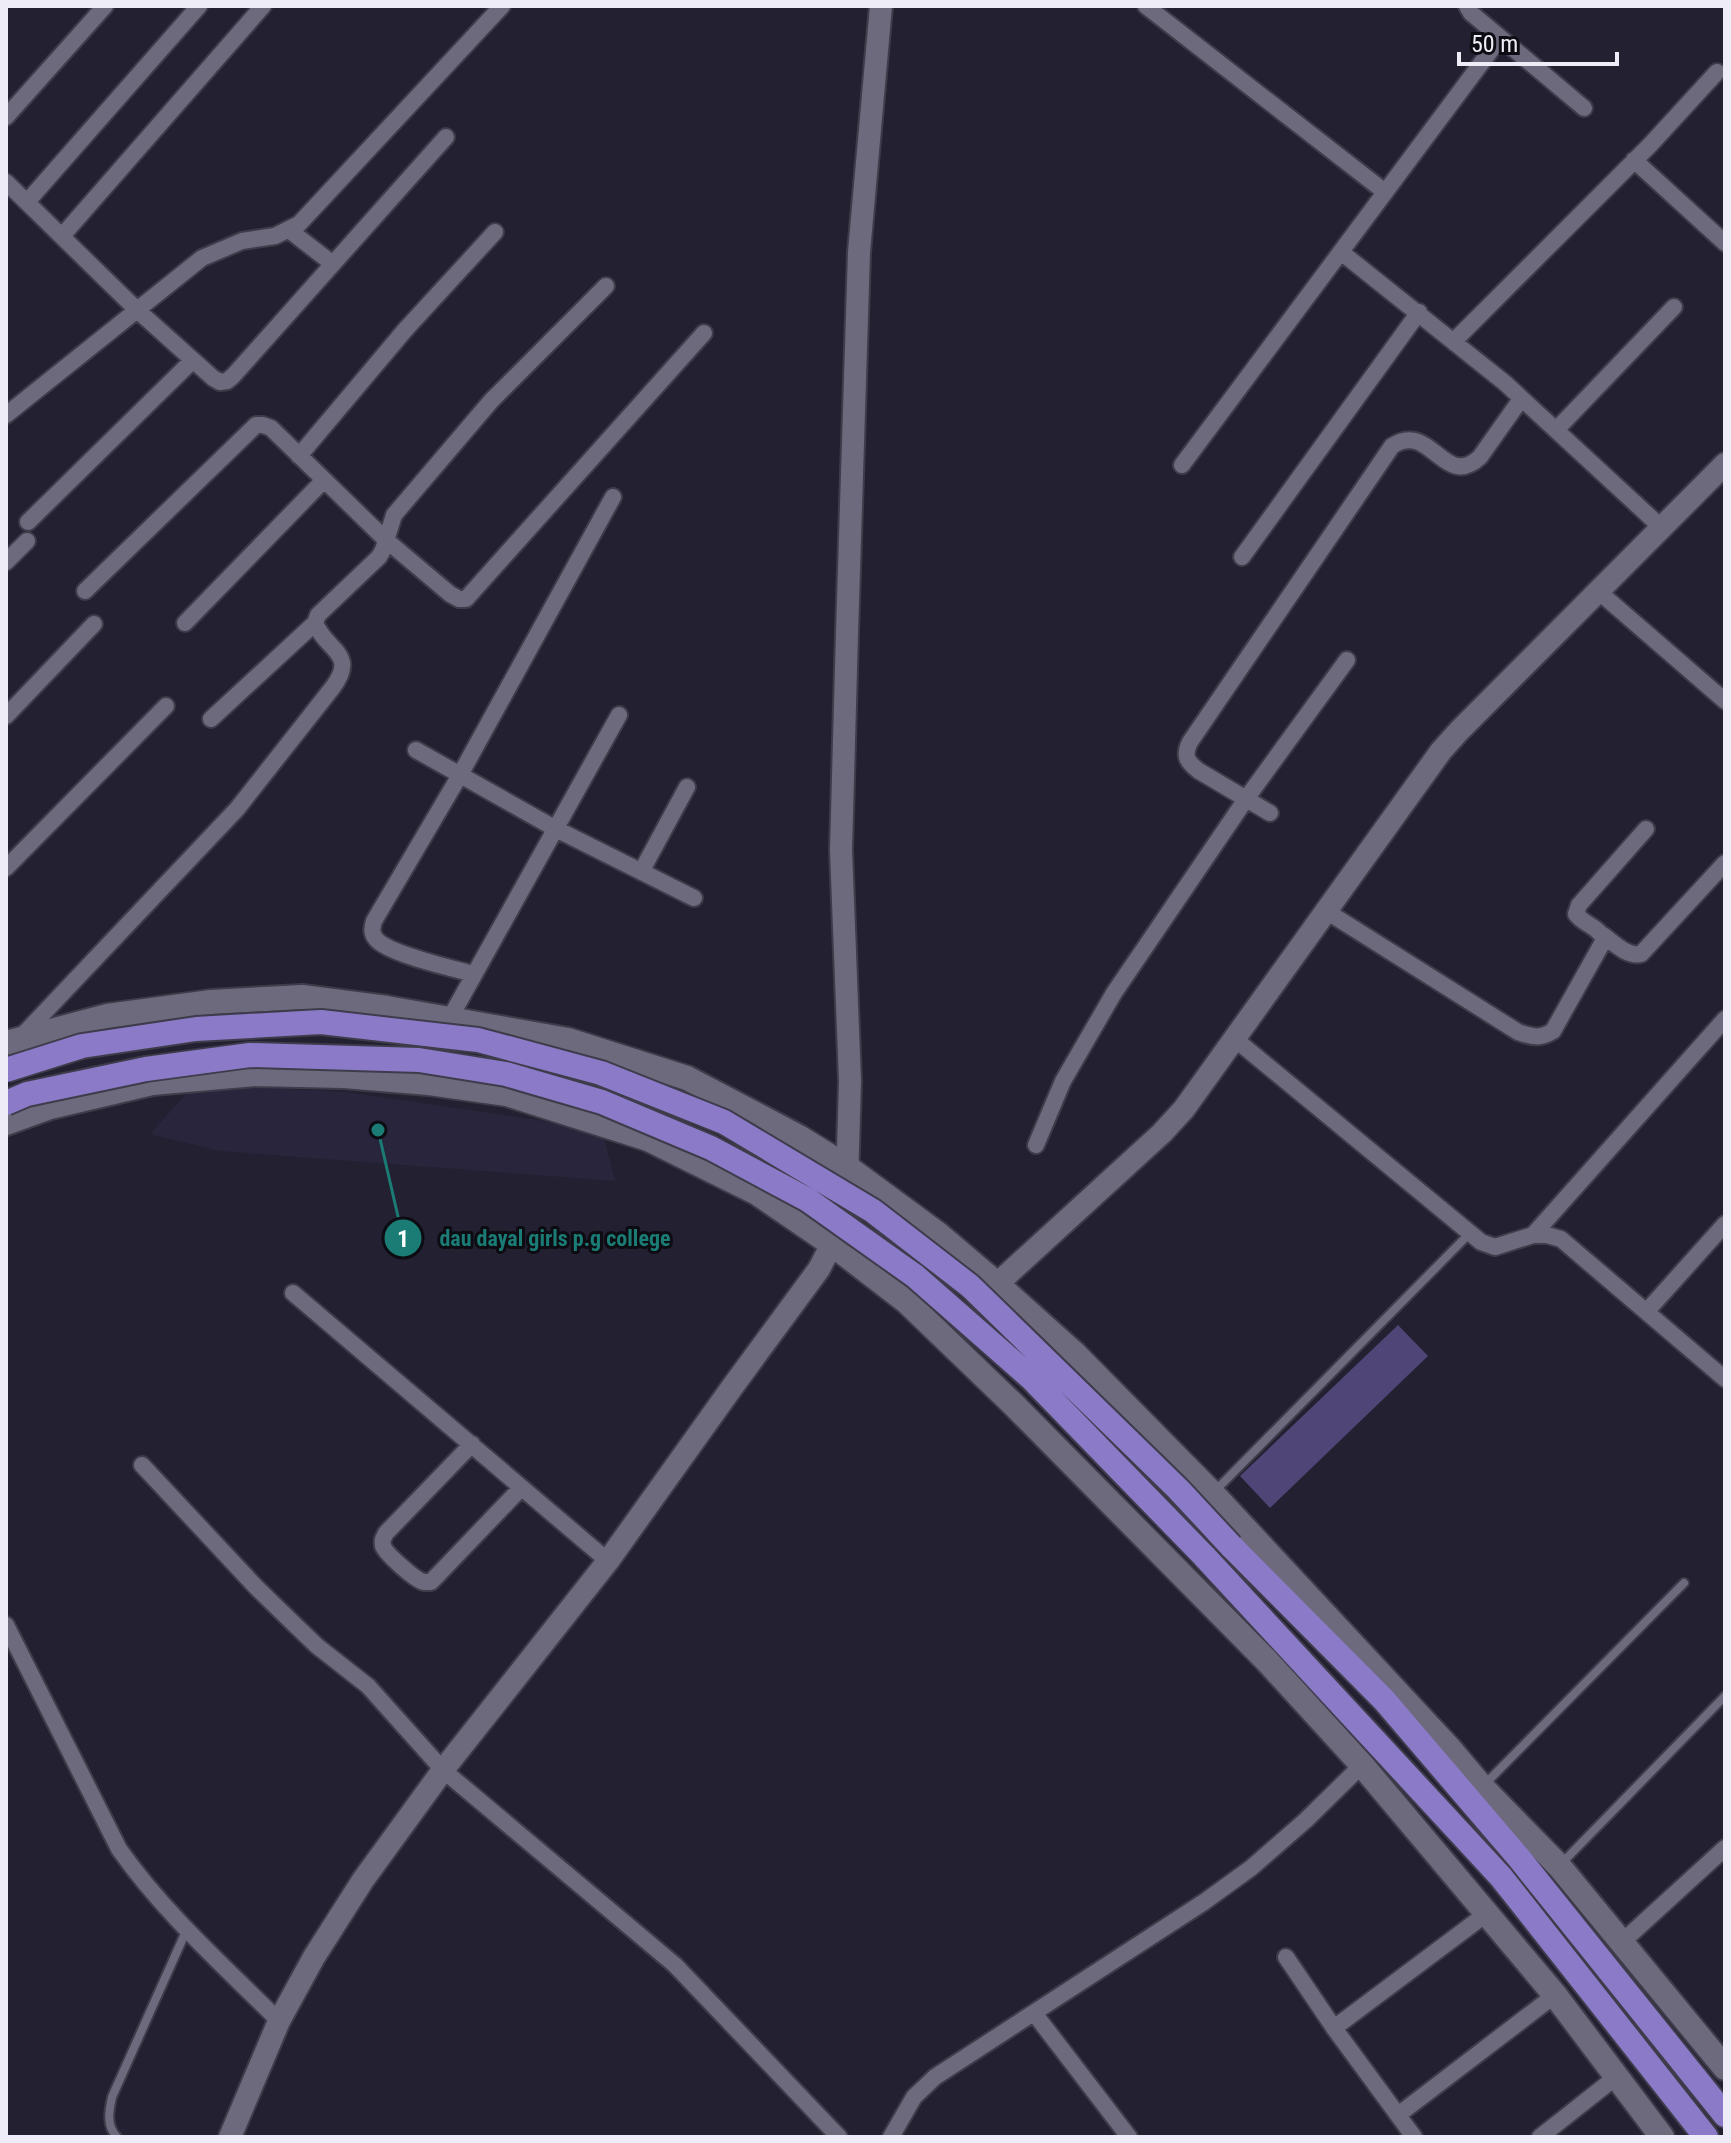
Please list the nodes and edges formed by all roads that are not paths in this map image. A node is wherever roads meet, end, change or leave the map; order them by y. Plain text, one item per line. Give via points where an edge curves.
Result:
1 (105, 6) edge
2 (199, 6) edge
3 (263, 6) edge
4 (502, 6) edge
5 (881, 6) edge
6 (1146, 6) edge
7 (1467, 6) edge
8 (1500, 38) junction
9 (1717, 72) dead end
10 (1584, 108) dead end
11 (6, 117) edge
12 (446, 137) dead end
13 (1634, 160) junction
14 (6, 182) edge
15 (1385, 192) junction
16 (27, 202) junction
17 (289, 230) junction
18 (495, 232) dead end
19 (62, 236) junction
20 (1725, 243) edge
21 (1341, 252) junction
22 (333, 264) junction
23 (606, 286) dead end
24 (1674, 307) dead end
25 (136, 309) junction
26 (1419, 312) junction
27 (704, 333) dead end
28 (1454, 341) junction
29 (193, 360) junction
30 (1521, 399) junction
31 (6, 415) edge
32 (1556, 430) junction
33 (299, 456) junction
34 (1725, 464) edge
35 (1182, 465) dead end
36 (324, 480) junction
37 (613, 497) dead end
38 (28, 522) dead end
39 (1662, 528) junction
40 (386, 540) junction
41 (27, 541) dead end
42 (1242, 557) dead end
43 (6, 562) edge
44 (85, 591) dead end
45 (1598, 591) junction
46 (185, 623) dead end
47 (315, 623) junction
48 (94, 624) dead end
49 (1347, 660) dead end
50 (1724, 697) edge
51 (166, 706) dead end
52 (619, 715) dead end
53 (6, 716) edge
54 (211, 719) dead end
55 (416, 750) dead end
56 (460, 775) junction
57 (687, 787) dead end
58 (1246, 799) junction
59 (1270, 813) dead end
60 (556, 829) junction
61 (1646, 829) dead end
62 (1725, 863) edge
63 (6, 868) edge
64 (641, 872) junction
65 (694, 898) dead end
66 (1326, 911) junction
67 (1603, 935) junction
68 (473, 974) junction
69 (450, 1018) junction
70 (1725, 1019) edge
71 (1235, 1039) junction
72 (13, 1041) edge
73 (6, 1070) edge
74 (6, 1103) edge
75 (6, 1123) edge
76 (1036, 1145) dead end
77 (847, 1167) junction
78 (1725, 1224) edge
79 (1470, 1233) junction
80 (1533, 1235) junction
81 (833, 1245) junction
82 (997, 1284) junction
83 (293, 1293) dead end
84 (1647, 1311) junction
85 (1725, 1379) edge
86 (472, 1444) junction
87 (142, 1465) dead end
88 (521, 1488) junction
89 (1213, 1494) junction
90 (608, 1561) junction
91 (1684, 1583) dead end
92 (6, 1625) edge
93 (1725, 1696) edge
94 (1362, 1765) junction
95 (443, 1770) junction
96 (1482, 1787) junction
97 (1725, 1848) edge
98 (1559, 1866) junction
99 (1486, 1914) junction
100 (187, 1929) junction
101 (1621, 1943) junction
102 (1286, 1957) dead end
103 (1555, 1995) junction
104 (1034, 2013) junction
105 (279, 2021) junction
106 (1334, 2028) junction
107 (1725, 2068) edge
108 (1616, 2077) junction
109 (1398, 2115) junction
110 (1725, 2115) edge
111 (236, 2132) edge
112 (117, 2137) edge
113 (839, 2137) edge
114 (891, 2137) edge
115 (1129, 2137) edge
116 (1414, 2137) edge
117 (1540, 2137) edge
118 (1662, 2137) edge
119 (1706, 2137) edge

1 - 11 street
2 - 16 street
3 - 19 street
4 - 17 street
5 - 77 street via 859,252 847,633 841,850 850,1081
6 - 15 street
7 - 8 street
8 - 10 street
8 - 15 street
9 - 13 street
12 - 22 street
13 - 20 street
13 - 28 street
14 - 16 street
15 - 21 street
16 - 19 street
17 - 22 street
17 - 25 street via 202,258
18 - 33 street
19 - 25 street
21 - 26 street
21 - 35 street
22 - 29 street via 227,381 213,378
23 - 40 street via 491,401 394,515
24 - 32 street
25 - 29 street
25 - 31 street
26 - 28 street
26 - 42 street
27 - 40 street via 466,599 450,594
28 - 30 street
29 - 38 street
30 - 32 street
30 - 58 street via 1471,465 1450,464 1411,439 1402,439 1384,457 1186,750 1189,763
32 - 39 street
33 - 36 street
33 - 44 street via 271,428 256,425
34 - 39 street
36 - 40 street
36 - 46 street
37 - 56 street
39 - 45 street
40 - 47 street via 379,557
41 - 43 street
45 - 50 street
45 - 66 street via 1441,751
47 - 54 street
47 - 72 street via 340,656 340,677 237,809
48 - 53 street
49 - 58 street
51 - 63 street
52 - 60 street
55 - 56 street
56 - 60 street
56 - 68 street via 371,930 386,948
57 - 64 street
58 - 59 street
58 - 76 street via 1114,993 1063,1081
60 - 64 street
60 - 68 street
61 - 67 street via 1577,909 1580,919
62 - 67 street via 1641,954 1630,954
64 - 65 street
66 - 67 street via 1530,1036 1553,1031 1602,946
66 - 71 street
68 - 69 street
69 - 72 main road via 302,997 107,1016
69 - 77 main road via 568,1040 687,1078
70 - 80 street
71 - 79 street
71 - 82 street via 1162,1133
73 - 110 main road, bridge via 82,1046 196,1029 321,1022 478,1040 601,1073 724,1122 873,1211 970,1286 1384,1700
74 - 119 main road, bridge via 146,1069 250,1055 419,1060 506,1074 602,1102 711,1148 808,1200 915,1276 1031,1378 1204,1556 1501,1877
75 - 81 main road via 152,1083 255,1074 344,1076 507,1094 648,1139 757,1193
77 - 81 street via 842,1223
77 - 82 main road
78 - 84 street
79 - 80 street via 1495,1247
79 - 89 lane
80 - 84 street via 1561,1239
81 - 90 street
81 - 94 main road via 907,1302 1013,1404
82 - 89 main road via 1075,1354
83 - 86 street
84 - 85 street
86 - 88 street
86 - 88 street via 386,1533 382,1540 388,1554 418,1579 431,1582
87 - 95 street via 256,1587 368,1686
88 - 90 street
89 - 96 main road
90 - 95 street
91 - 96 lane
92 - 100 street via 119,1849
93 - 98 lane
94 - 99 main road
94 - 104 street via 1251,1868
95 - 105 street via 355,1892
95 - 113 street via 675,1965
96 - 98 main road
97 - 101 street
98 - 101 main road
99 - 103 main road
99 - 106 street
100 - 105 street
100 - 112 lane via 112,2097 111,2131
101 - 107 main road
102 - 106 street
103 - 108 main road
103 - 109 street
104 - 114 street via 935,2077 914,2097
104 - 115 street
105 - 111 street
106 - 109 street
108 - 117 street
108 - 118 main road
109 - 116 street

